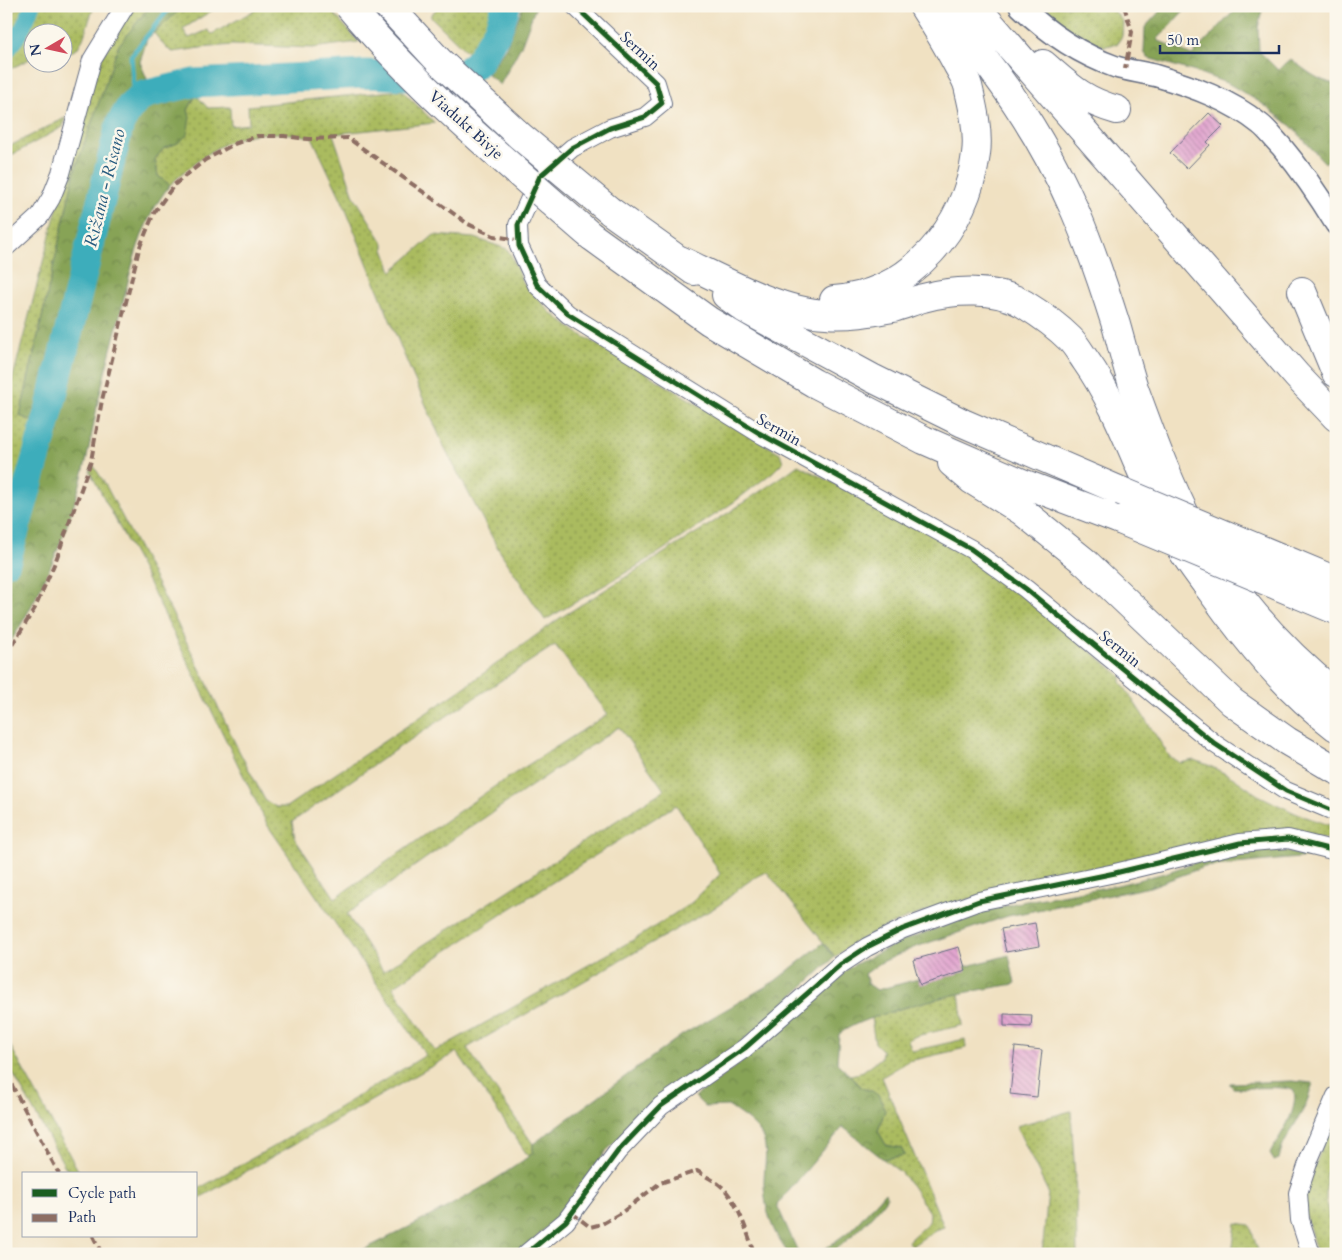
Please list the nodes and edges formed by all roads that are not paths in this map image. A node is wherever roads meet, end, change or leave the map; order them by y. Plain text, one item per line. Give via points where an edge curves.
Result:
1 (125, 6) edge
2 (349, 6) edge
3 (388, 6) edge
4 (575, 6) edge
5 (924, 6) edge
6 (939, 6) edge
7 (975, 6) edge
8 (983, 6) edge
9 (1020, 6) edge
10 (1117, 110) dead end
11 (1336, 224) edge
12 (6, 248) edge
13 (680, 260) junction
14 (723, 280) junction
15 (1302, 291) dead end
16 (1336, 374) edge
17 (1336, 417) edge
18 (924, 440) junction
19 (1336, 581) edge
20 (1336, 610) edge
21 (1336, 694) edge
22 (1336, 728) edge
23 (1336, 770) edge
24 (1336, 812) edge
25 (1336, 852) edge
26 (1336, 1096) edge
27 (526, 1254) edge
28 (1311, 1254) edge

1 - 12 street via 92,60 51,198 40,216
2 - 18 highway, Viadukt Bivje, bridge via 431,94 592,236 709,321 814,383
3 - 13 highway, Viadukt Bivje, bridge via 445,68 520,136 610,211
4 - 24 street, Sermin via 656,83 662,103 645,117 610,128 572,148 540,176 518,225 519,246 537,285 568,314 759,434 971,549 1026,589 1215,744 1286,791
5 - 14 highway via 967,83 976,121 976,152 963,204 932,253 914,269 888,284 859,296 836,300 804,300
6 - 21 highway via 988,63 1020,109 1075,210 1092,252 1134,387 1169,478 1197,538 1233,589 1272,635
7 - 17 highway
8 - 10 highway via 1013,30 1078,94
9 - 11 street via 1074,49 1117,67 1212,94 1240,109 1262,125 1289,156 1313,186
13 - 14 highway
13 - 19 highway, bridge via 745,309 963,423
14 - 22 highway via 789,309 826,314 858,314 894,308 956,292 990,292 1020,302 1043,316 1071,340 1096,375 1115,408 1170,531 1196,570 1260,654 1294,691
15 - 16 highway
18 - 20 highway, bridge
18 - 23 highway via 972,480 1022,512 1085,562 1232,702 1287,742
25 - 27 street via 1288,839 1240,843 979,901 903,928 841,964 745,1048 661,1106 618,1151 566,1221
26 - 28 street via 1298,1193 1300,1220

